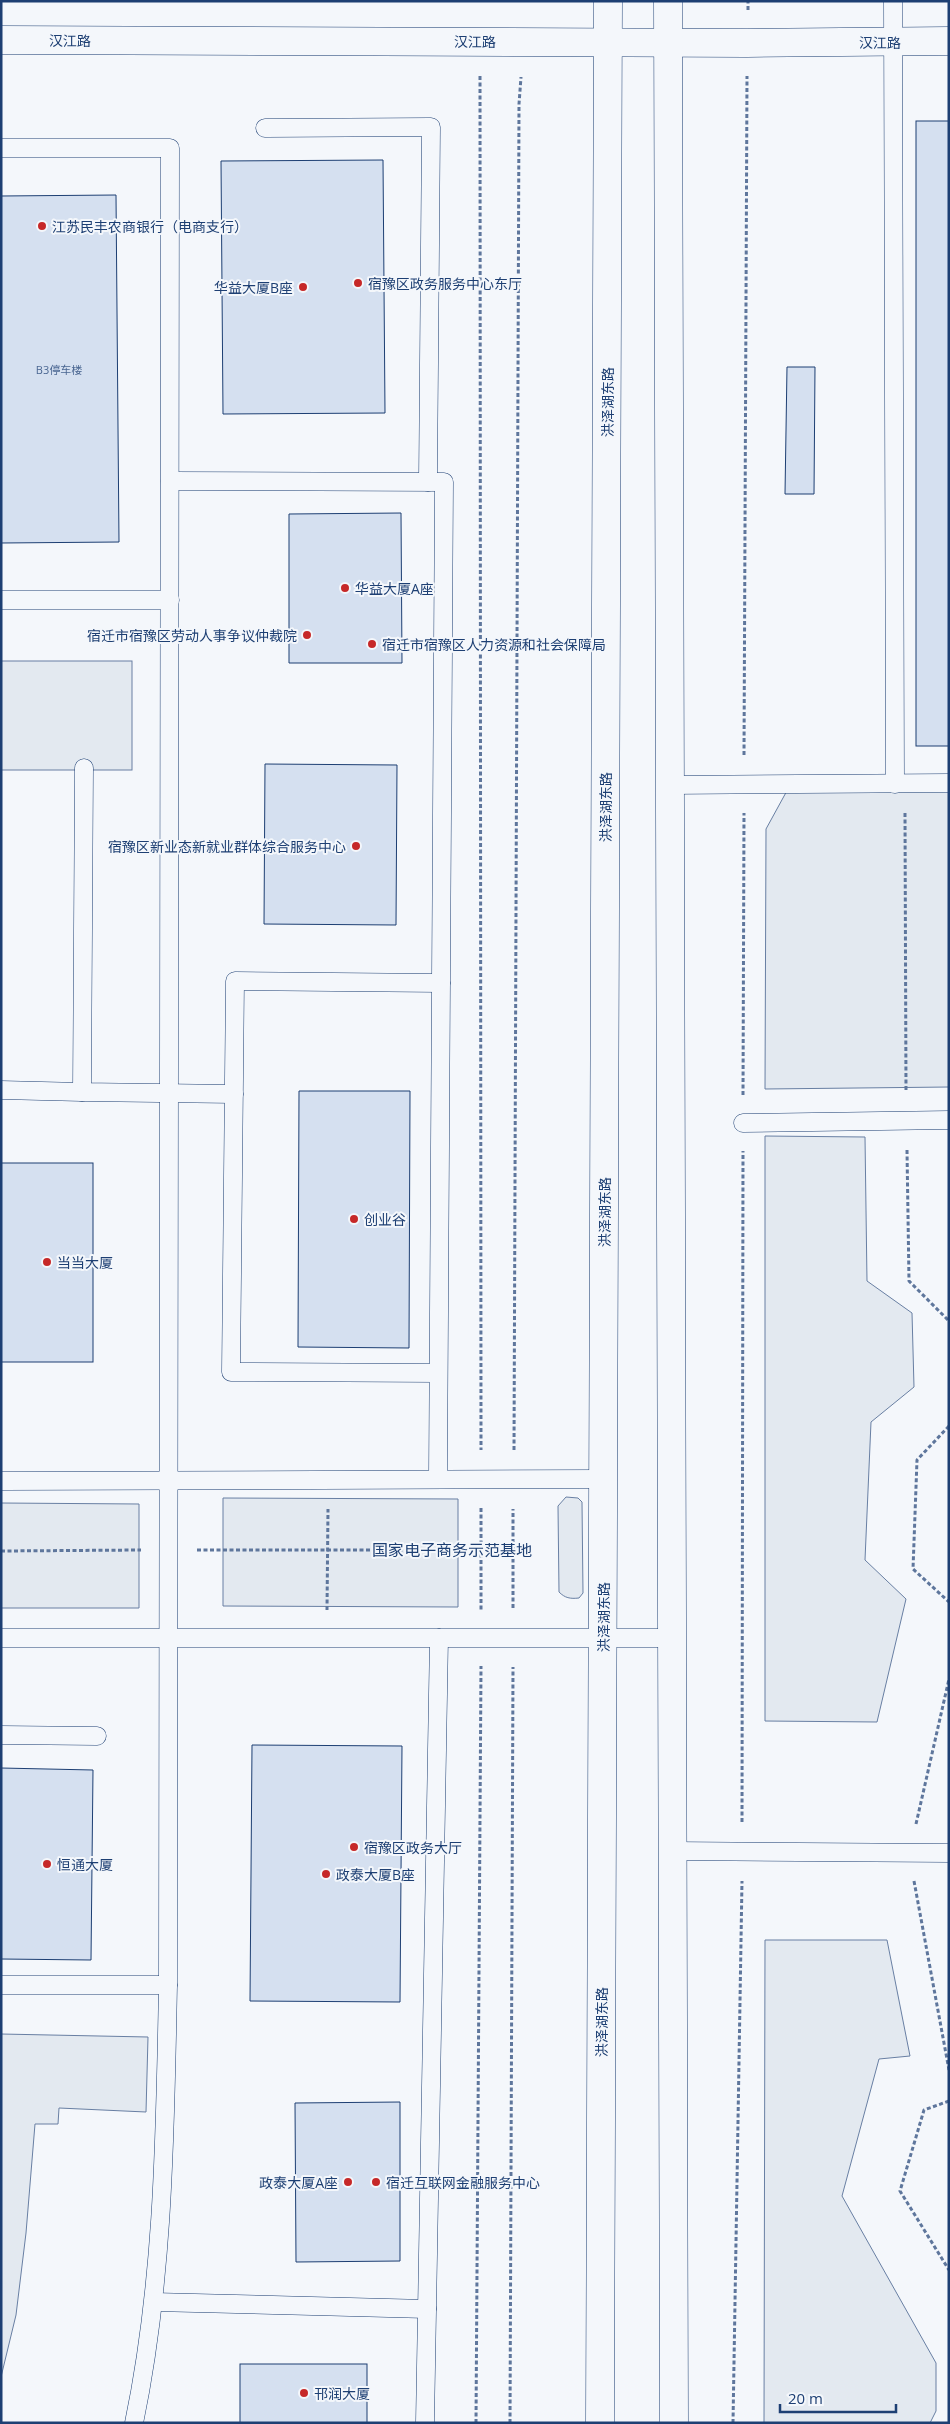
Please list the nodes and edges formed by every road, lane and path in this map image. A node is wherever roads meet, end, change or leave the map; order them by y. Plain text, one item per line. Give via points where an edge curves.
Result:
1 (608, 1) edge
2 (668, 1) edge
3 (748, 1) edge
4 (893, 1) edge
5 (1, 40) edge
6 (949, 41) edge
7 (480, 42) junction
8 (524, 42) junction
9 (608, 42) junction
10 (668, 42) junction
11 (747, 42) junction
12 (893, 42) junction
13 (265, 128) dead end
14 (1, 148) edge
15 (170, 481) junction
16 (428, 482) junction
17 (1, 600) edge
18 (170, 600) junction
19 (84, 768) dead end
20 (949, 783) edge
21 (744, 784) junction
22 (900, 784) junction
23 (668, 785) junction
24 (441, 983) junction
25 (1, 1090) edge
26 (82, 1092) junction
27 (170, 1093) junction
28 (234, 1094) junction
29 (949, 1120) edge
30 (906, 1121) junction
31 (743, 1123) junction
32 (949, 1321) edge
33 (438, 1373) junction
34 (949, 1426) edge
35 (329, 1479) junction
36 (438, 1479) junction
37 (481, 1479) junction
38 (513, 1479) junction
39 (603, 1479) junction
40 (170, 1480) junction
41 (1, 1481) edge
42 (170, 1550) junction
43 (328, 1550) junction
44 (425, 1550) dead end
45 (1, 1551) edge
46 (949, 1602) edge
47 (1, 1638) edge
48 (170, 1638) junction
49 (327, 1638) junction
50 (439, 1638) junction
51 (481, 1638) junction
52 (513, 1638) junction
53 (603, 1638) junction
54 (671, 1638) junction
55 (1, 1735) edge
56 (97, 1736) dead end
57 (672, 1852) junction
58 (742, 1852) junction
59 (949, 1853) edge
60 (1, 1985) edge
61 (168, 1985) junction
62 (949, 2101) edge
63 (949, 2270) edge
64 (154, 2302) junction
65 (428, 2309) junction
66 (134, 2423) edge
67 (425, 2423) edge
68 (476, 2423) edge
69 (510, 2423) edge
70 (600, 2423) edge
71 (674, 2423) edge
72 (732, 2423) edge

1 - 9 main road, 洪泽湖东路
2 - 10 main road
3 - 11 path
4 - 12 lane
5 - 7 main road, 汉江路
6 - 12 main road, 汉江路
7 - 8 main road, 汉江路
7 - 37 path
8 - 9 main road, 汉江路
8 - 38 path via 519,114
9 - 10 main road, 汉江路
9 - 39 main road, 洪泽湖东路
10 - 11 main road, 汉江路
10 - 23 main road
11 - 12 main road, 汉江路
11 - 21 path
12 - 22 lane
13 - 16 lane via 431,127
14 - 15 lane via 170,148
15 - 16 lane
15 - 18 lane
16 - 24 lane via 444,482
17 - 18 lane
18 - 27 lane
19 - 26 lane
20 - 22 lane
21 - 22 lane
21 - 23 lane
21 - 31 path
22 - 30 path
23 - 54 main road
24 - 28 lane via 235,981
24 - 33 lane
25 - 26 lane
26 - 27 lane
27 - 28 lane
27 - 40 lane
28 - 33 lane via 231,1372
29 - 30 lane
30 - 31 lane
30 - 32 path via 909,1281
31 - 58 path
33 - 36 lane
34 - 46 path via 917,1460 913,1569
35 - 36 lane
35 - 40 lane
35 - 43 path
36 - 37 lane
37 - 38 lane
37 - 51 path
38 - 39 lane
38 - 52 path
39 - 53 main road, 洪泽湖东路
40 - 41 lane
40 - 42 lane
42 - 43 path
42 - 45 path
42 - 48 lane
43 - 44 path
43 - 49 path
47 - 48 lane
48 - 49 lane
48 - 61 lane
49 - 50 lane
50 - 51 lane
50 - 65 lane
51 - 52 lane
51 - 68 path
52 - 53 lane
52 - 69 path
53 - 54 lane
53 - 70 main road, 洪泽湖东路
54 - 57 main road
55 - 56 lane
57 - 58 lane
57 - 71 main road
58 - 59 lane
58 - 72 path
60 - 61 lane
61 - 64 lane via 164,2146
62 - 63 path via 924,2110 900,2191
64 - 65 lane
64 - 66 lane
65 - 67 lane

